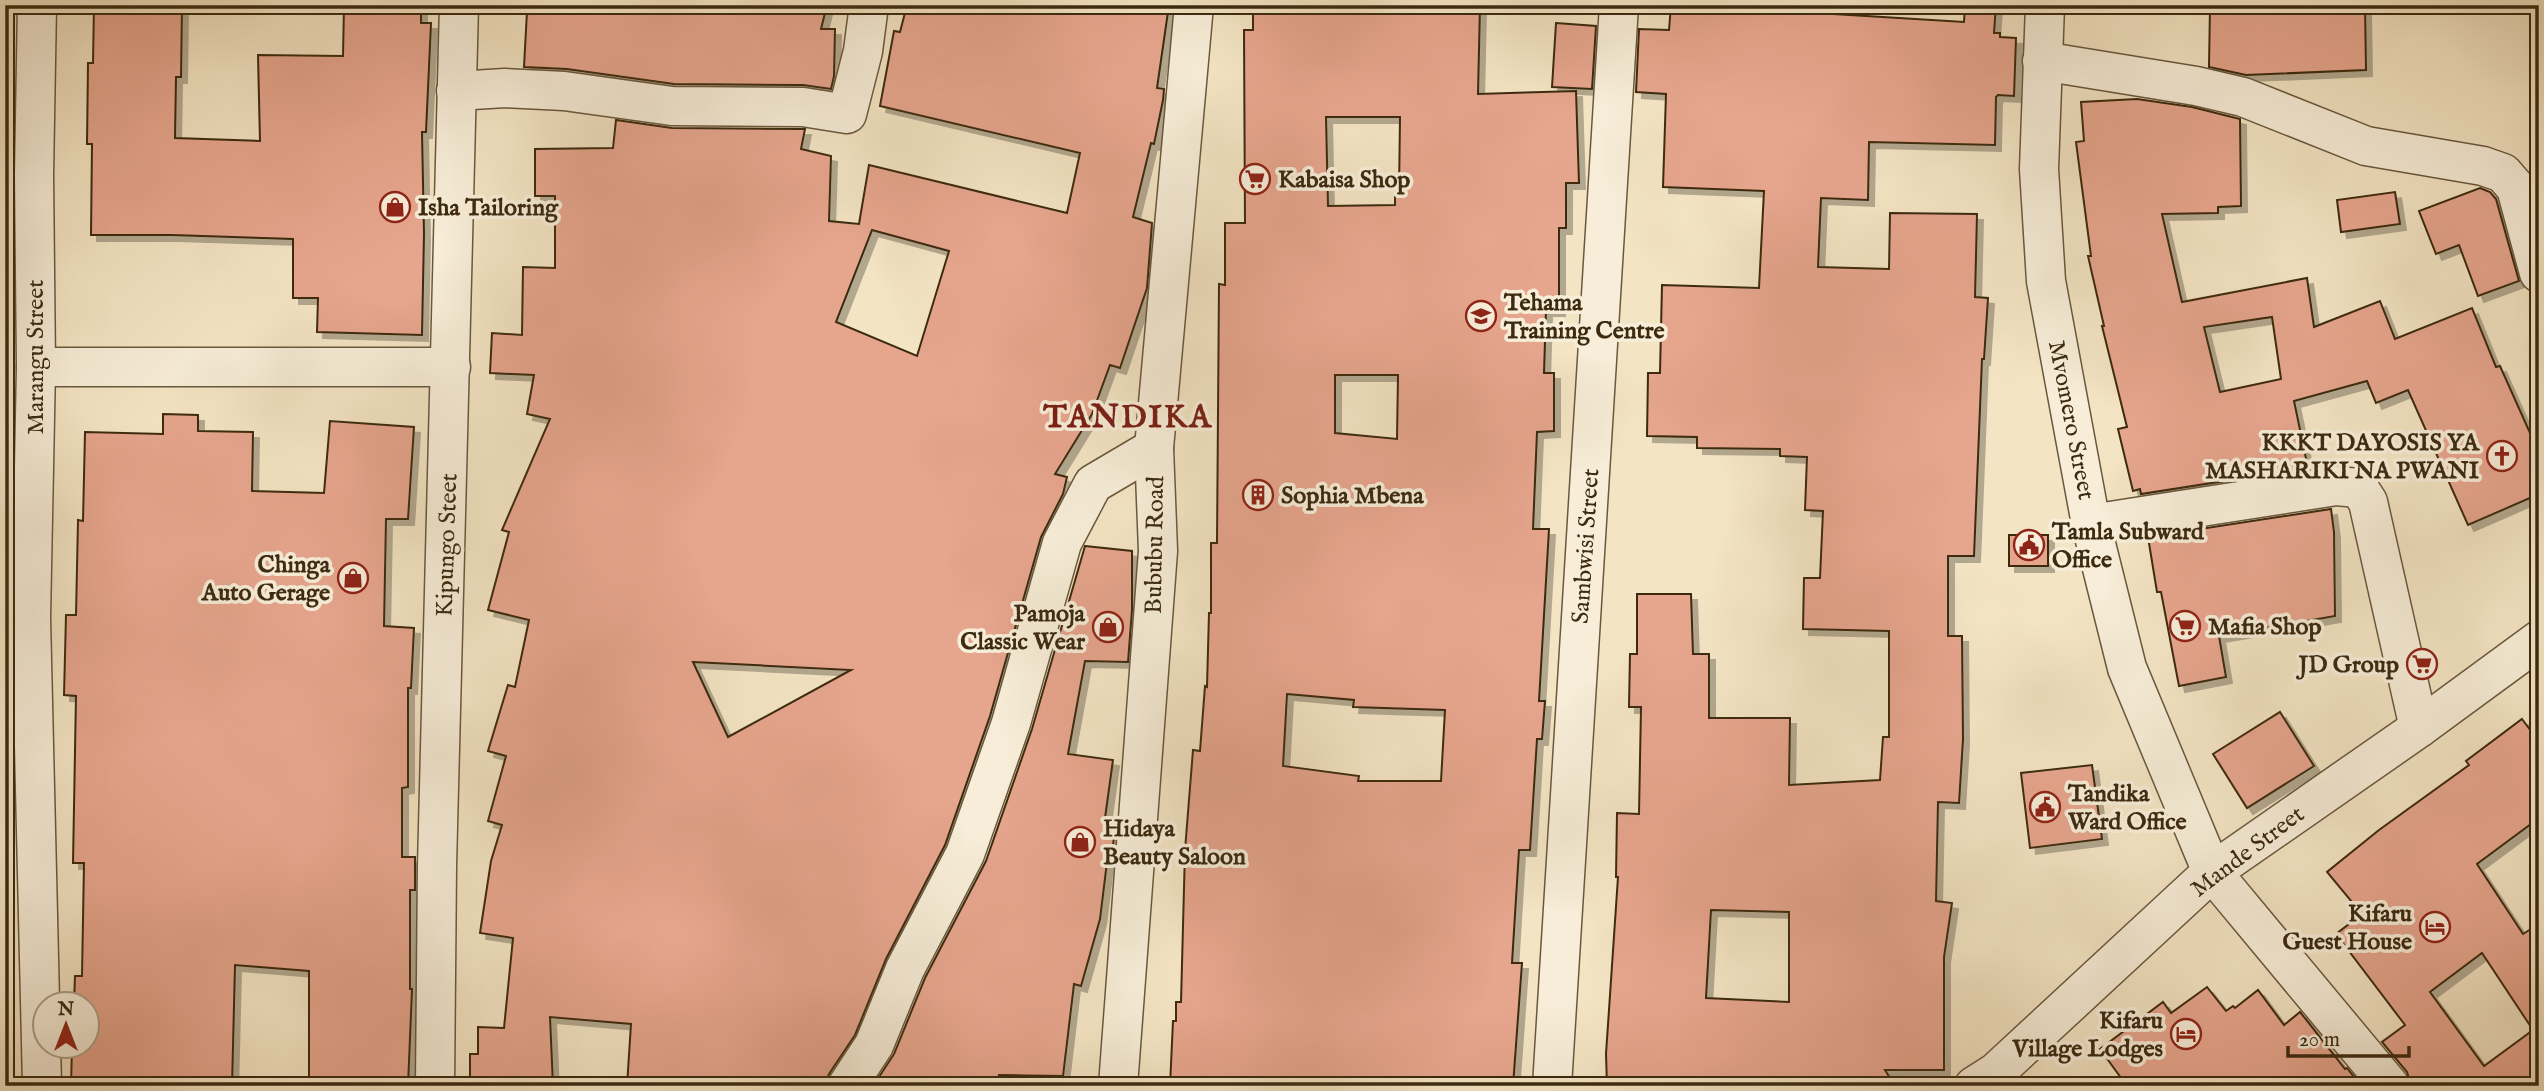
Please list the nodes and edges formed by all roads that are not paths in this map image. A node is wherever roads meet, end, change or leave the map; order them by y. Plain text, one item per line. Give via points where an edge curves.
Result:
1 (37, 5) edge
2 (459, 5) edge
3 (869, 5) edge
4 (1194, 5) edge
5 (1619, 5) edge
6 (2045, 5) edge
7 (2042, 61) junction
8 (456, 91) junction
9 (20, 175) edge
10 (2539, 273) edge
11 (36, 367) junction
12 (451, 367) junction
13 (1154, 448) junction
14 (2091, 524) junction
15 (18, 617) edge
16 (2539, 640) edge
17 (2419, 728) junction
18 (2212, 872) junction
19 (42, 1086) edge
20 (435, 1086) edge
21 (847, 1086) edge
22 (1118, 1086) edge
23 (1552, 1086) edge
24 (1974, 1086) edge
25 (2390, 1086) edge

1 - 9 street, Marangu Street
2 - 8 street, Kipungo Steet
3 - 8 street via 847,114 803,107 672,106 564,91
4 - 13 street, Bububu Road
5 - 23 street, Sambwisi Street
6 - 7 street, Mvomero Street
7 - 10 street via 2243,97 2366,146 2503,173 2516,188
7 - 14 street, Mvomero Street via 2039,169 2046,281
8 - 12 street, Kipungo Steet
9 - 11 street, Marangu Street
11 - 12 street
11 - 15 street, Marangu Street
12 - 20 street, Kipungo Steet
13 - 21 street via 1093,484 1062,543 1011,723 965,854 905,969 874,1045
13 - 22 street, Bububu Road via 1158,551
14 - 17 street via 2336,486 2359,488 2368,502
14 - 18 street, Mvomero Street via 2127,668
15 - 19 street, Marangu Street
16 - 17 street, Mande Street
17 - 18 street, Mande Street
18 - 24 street, Mande Street via 1996,1072
18 - 25 street, Mvomero Street

